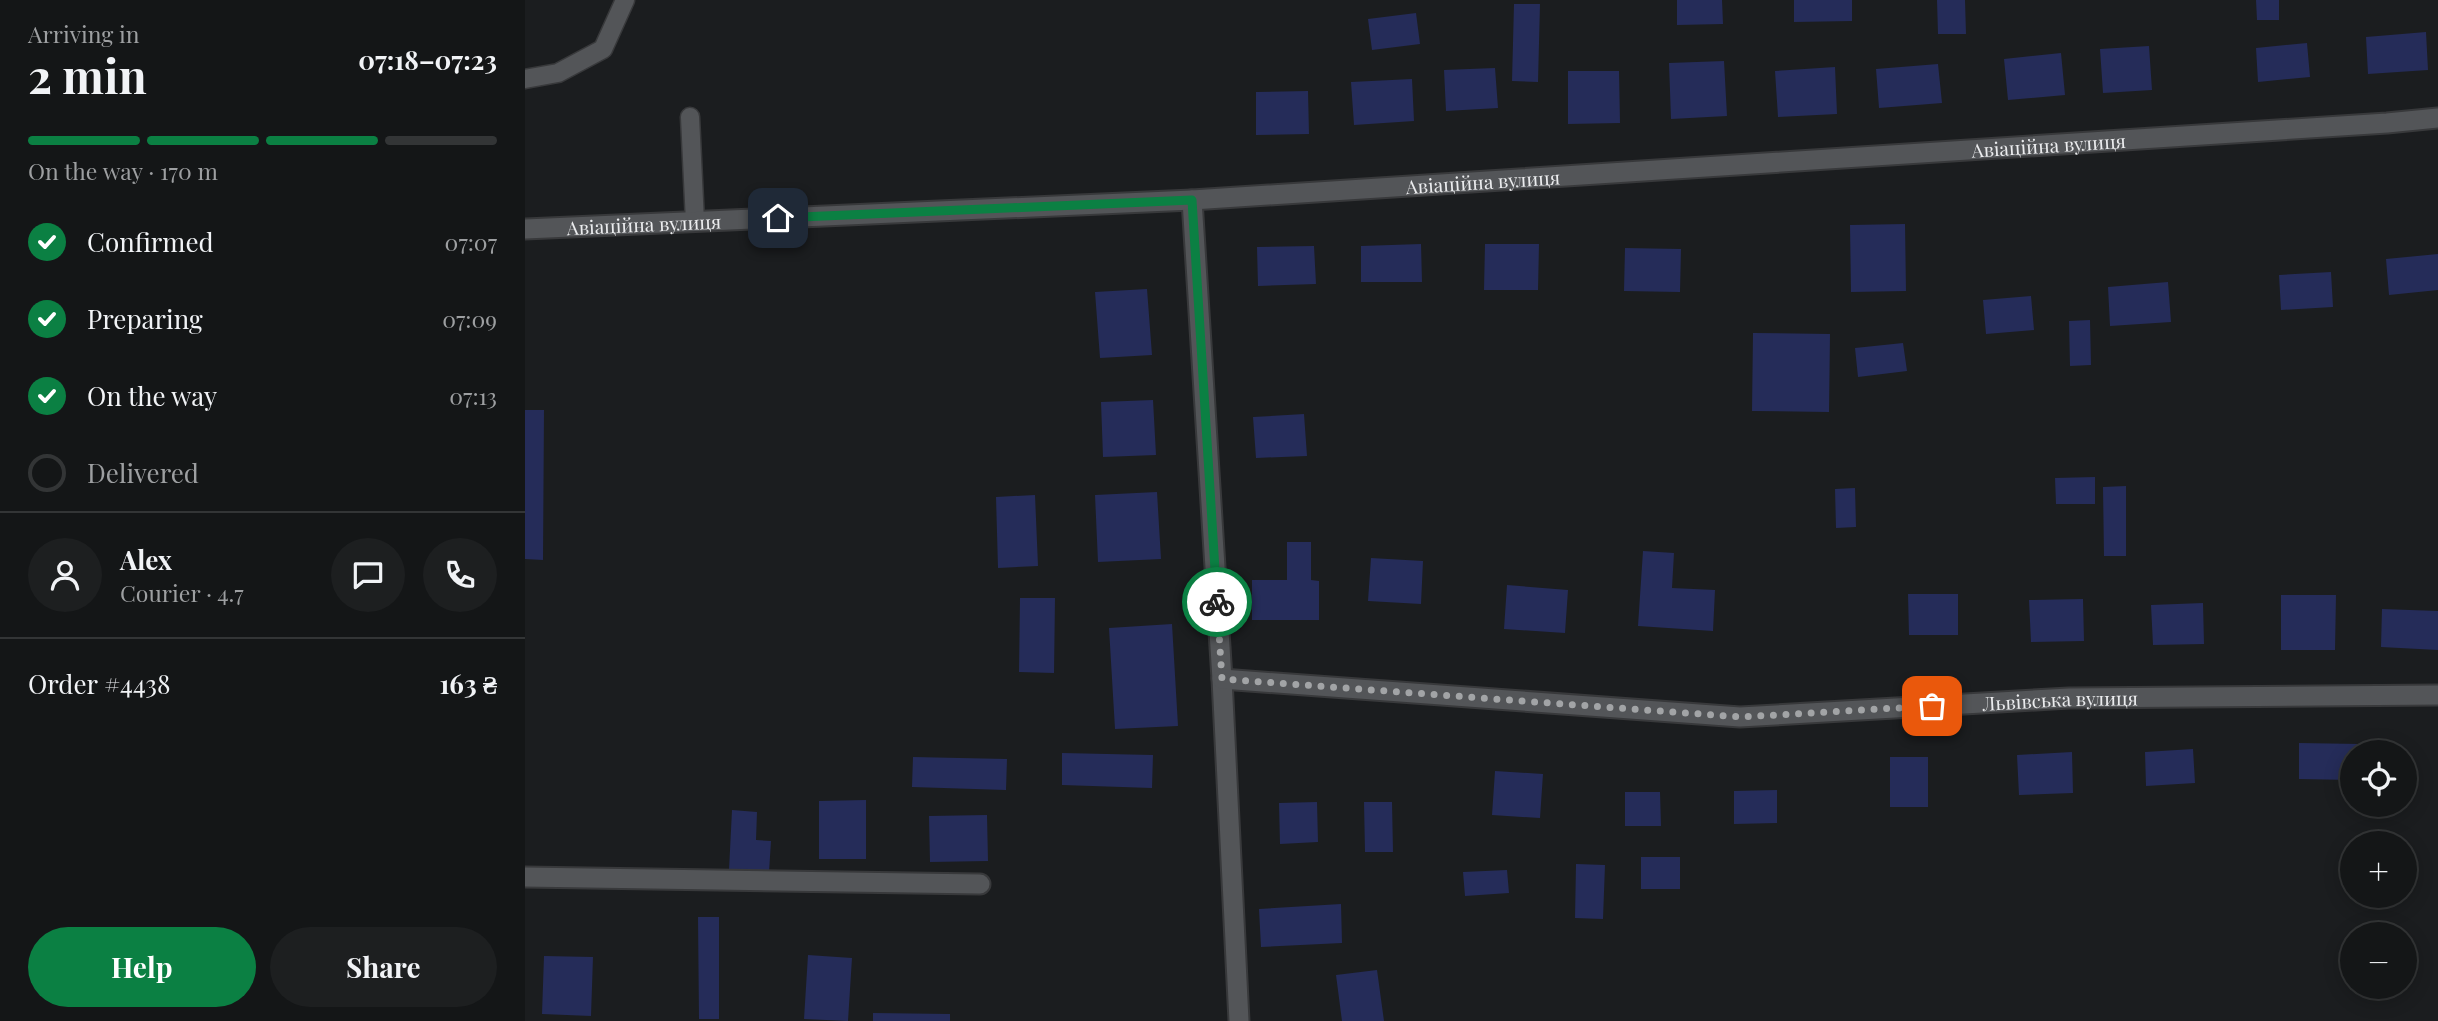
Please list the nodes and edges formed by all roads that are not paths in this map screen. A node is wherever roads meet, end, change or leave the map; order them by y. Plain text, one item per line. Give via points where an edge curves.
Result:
1 (625, 0) edge
2 (525, 79) edge
3 (690, 117) dead end
4 (2438, 118) edge
5 (1192, 200) junction
6 (695, 222) junction
7 (525, 229) edge
8 (1222, 679) junction
9 (2438, 695) edge
10 (525, 877) edge
11 (980, 884) dead end
12 (1239, 1021) edge

1 - 2 lane via 603,49 558,73
3 - 6 lane
4 - 5 street, Авіаційна вулиця
5 - 6 street, Авіаційна вулиця
5 - 8 street
6 - 7 street, Авіаційна вулиця
8 - 9 street, Львівська вулиця via 1741,717 2069,698
8 - 12 street
10 - 11 street

